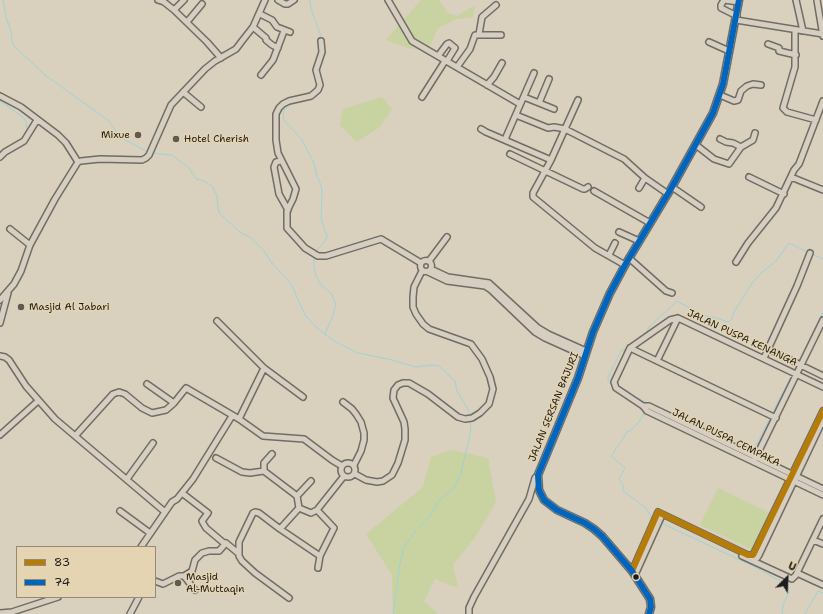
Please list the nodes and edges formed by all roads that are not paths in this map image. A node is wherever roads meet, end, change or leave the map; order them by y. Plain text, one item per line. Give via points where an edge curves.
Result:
1 (158, 0) edge
2 (184, 0) edge
3 (265, 0) edge
4 (278, 0) edge
5 (294, 0) edge
6 (388, 0) edge
7 (796, 0) edge
8 (739, 1) edge
9 (819, 1) edge
10 (202, 4) dead end
11 (496, 5) dead end
12 (174, 10) junction
13 (260, 14) junction
14 (736, 18) junction
15 (187, 22) junction
16 (252, 27) junction
17 (795, 30) junction
18 (803, 31) junction
19 (479, 34) junction
20 (501, 35) dead end
21 (823, 35) edge
22 (321, 41) dead end
23 (709, 42) dead end
24 (768, 44) dead end
25 (278, 48) junction
26 (729, 51) junction
27 (796, 55) junction
28 (438, 56) junction
29 (221, 58) junction
30 (446, 61) junction
31 (502, 63) dead end
32 (457, 67) junction
33 (534, 72) dead end
34 (261, 75) dead end
35 (549, 79) dead end
36 (487, 85) junction
37 (761, 85) dead end
38 (183, 92) junction
39 (720, 95) junction
40 (0, 96) edge
41 (524, 96) junction
42 (422, 97) dead end
43 (578, 100) dead end
44 (823, 101) edge
45 (539, 103) junction
46 (520, 104) junction
47 (201, 107) dead end
48 (554, 109) dead end
49 (516, 115) junction
50 (38, 120) junction
51 (816, 120) junction
52 (481, 128) dead end
53 (566, 129) junction
54 (755, 133) dead end
55 (720, 139) dead end
56 (506, 140) junction
57 (696, 145) junction
58 (741, 147) junction
59 (3, 151) edge
60 (510, 154) dead end
61 (0, 157) edge
62 (551, 160) junction
63 (78, 162) junction
64 (281, 162) junction
65 (546, 170) junction
66 (749, 177) dead end
67 (791, 177) junction
68 (645, 178) junction
69 (588, 187) dead end
70 (639, 188) dead end
71 (672, 188) junction
72 (823, 190) edge
73 (594, 191) dead end
74 (668, 194) junction
75 (784, 194) junction
76 (700, 208) dead end
77 (288, 210) junction
78 (650, 223) junction
79 (10, 229) dead end
80 (619, 232) dead end
81 (447, 237) dead end
82 (639, 241) junction
83 (615, 243) dead end
84 (30, 245) junction
85 (810, 253) dead end
86 (608, 255) junction
87 (630, 258) junction
88 (428, 261) junction
89 (736, 262) dead end
90 (421, 263) junction
91 (625, 265) junction
92 (430, 270) junction
93 (422, 271) junction
94 (8, 292) junction
95 (672, 293) dead end
96 (0, 300) edge
97 (678, 318) junction
98 (823, 320) edge
99 (217, 321) dead end
100 (0, 323) edge
101 (630, 348) junction
102 (768, 349) junction
103 (586, 353) junction
104 (0, 356) edge
105 (764, 358) junction
106 (657, 361) junction
107 (801, 366) junction
108 (264, 368) junction
109 (797, 374) junction
110 (823, 376) edge
111 (147, 384) dead end
112 (614, 386) joint
113 (823, 386) edge
114 (303, 397) dead end
115 (38, 401) junction
116 (343, 402) dead end
117 (174, 404) junction
118 (823, 411) edge
119 (232, 416) junction
120 (776, 418) junction
121 (239, 419) junction
122 (823, 420) edge
123 (0, 435) edge
124 (76, 435) junction
125 (153, 443) dead end
126 (272, 454) dead end
127 (216, 458) dead end
128 (755, 459) junction
129 (354, 465) junction
130 (342, 466) junction
131 (264, 471) junction
132 (355, 474) junction
133 (538, 475) junction
134 (344, 476) junction
135 (793, 478) junction
136 (127, 479) junction
137 (311, 481) dead end
138 (823, 489) edge
139 (182, 492) junction
140 (823, 495) edge
141 (297, 496) junction
142 (299, 508) junction
143 (317, 510) junction
144 (120, 511) dead end
145 (165, 512) junction
146 (823, 519) edge
147 (280, 529) junction
148 (150, 533) junction
149 (813, 540) junction
150 (225, 544) junction
151 (823, 544) edge
152 (142, 546) edge
153 (238, 553) junction
154 (320, 556) junction
155 (754, 556) junction
156 (318, 568) dead end
157 (633, 573) junction
158 (798, 573) junction
159 (184, 576) junction
160 (156, 580) edge
161 (823, 585) edge
162 (194, 590) dead end
163 (55, 598) edge
164 (138, 598) edge
165 (289, 598) dead end
166 (0, 613) edge
167 (130, 614) edge
168 (469, 614) edge
169 (649, 614) edge

1 - 12 street
2 - 12 street
3 - 13 street
4 - 5 street via 285,4
6 - 28 street via 412,41
7 - 18 street
8 - 14 main road, JALAN SERSAN BAJURI
8 - 14 street via 724,0 721,5 721,8
9 - 21 street
10 - 15 street
11 - 19 street via 482,17
12 - 15 street
13 - 16 street
13 - 25 street via 287,32
14 - 17 street
14 - 26 main road, JALAN SERSAN BAJURI
15 - 29 street
16 - 25 street
16 - 29 street via 236,49
17 - 18 street
17 - 27 street
18 - 21 street
19 - 20 street
19 - 32 street via 474,35 470,49
22 - 64 street via 322,52 316,70 320,85 318,90 310,96 283,104 276,114 276,140
23 - 26 street
24 - 27 street via 779,48 779,51
25 - 34 street
26 - 39 main road, JALAN SERSAN BAJURI
27 - 51 street via 793,77 783,110
28 - 30 street
28 - 30 street via 449,43 455,48
29 - 38 street via 205,69
30 - 32 street
30 - 42 street
31 - 36 street
32 - 36 street
33 - 41 street
35 - 45 street
36 - 46 street
37 - 39 street via 747,86 741,91 738,100 734,101
38 - 47 street
38 - 63 street via 171,105 150,153 142,160 100,159
39 - 57 main road, JALAN SERSAN BAJURI
40 - 50 street
41 - 45 street
41 - 46 street
43 - 53 street
44 - 51 street
45 - 48 street
46 - 49 street
49 - 53 street via 548,128 554,126
49 - 56 street
50 - 59 street via 24,141
50 - 63 street via 66,143
51 - 67 street via 799,164
52 - 56 street
53 - 62 street
53 - 68 street via 624,159
54 - 58 street via 753,140
55 - 58 street
56 - 62 street
57 - 58 street via 714,159 729,164
57 - 71 main road, JALAN SERSAN BAJURI
59 - 61 street
60 - 65 street
62 - 65 street
63 - 84 street
64 - 77 street via 296,189
64 - 77 street via 276,162 274,167 279,194
65 - 69 street via 582,189
65 - 86 street via 534,198 595,248
66 - 75 street
67 - 72 street
67 - 75 street
68 - 70 street
68 - 74 street
71 - 74 main road, JALAN SERSAN BAJURI
71 - 76 street
73 - 78 street
74 - 78 main road, JALAN SERSAN BAJURI
75 - 89 street
77 - 90 street via 288,231 315,255 326,256 381,239
78 - 82 main road, JALAN SERSAN BAJURI
79 - 84 street
80 - 82 street
81 - 88 street
82 - 87 main road, JALAN SERSAN BAJURI
83 - 86 street
84 - 94 street via 21,271
85 - 102 street
86 - 91 street
87 - 91 main road, JALAN SERSAN BAJURI
87 - 95 street via 666,291
88 - 90 street
88 - 92 street via 431,265
90 - 93 street
91 - 103 main road, JALAN SERSAN BAJURI via 607,300
92 - 93 street
92 - 103 street via 448,277 486,282 538,328
93 - 132 street via 414,287 413,307 416,314 429,329 470,344 482,359 490,377 493,389 489,404 472,418 465,419 458,417 409,383 398,385 393,398 405,429 398,463 392,475 383,481 366,480
94 - 96 street
94 - 100 street
97 - 101 street, JALAN PUSPA KENANGA via 670,320
97 - 105 street, JALAN PUSPA KENANGA
97 - 106 street
98 - 107 street
99 - 108 street
101 - 106 street
101 - 112 street, JALAN PUSPA KENANGA via 614,379
102 - 105 street
102 - 107 street, JALAN PUSPA KENANGA
103 - 133 main road, JALAN SERSAN BAJURI
104 - 115 street via 9,360
105 - 109 street, JALAN PUSPA KENANGA
106 - 120 street
107 - 109 street
107 - 110 street, JALAN PUSPA KENANGA
108 - 114 street
108 - 121 street
109 - 113 street, JALAN PUSPA KENANGA
109 - 120 street
111 - 117 street
112 - 128 street, JALAN PUSPA CEMPAKA via 647,408
115 - 123 street
115 - 124 street via 55,419
116 - 129 street via 356,414 364,433 361,451
117 - 119 street via 186,388
117 - 124 street via 166,410 152,413 125,394 113,394
118 - 135 street
119 - 121 street
119 - 139 street via 206,460
120 - 128 street
121 - 130 street via 263,436 304,439
122 - 135 street
124 - 136 street
125 - 136 street
126 - 131 street via 265,462
127 - 131 street via 242,472
128 - 135 street, JALAN PUSPA CEMPAKA
129 - 130 street via 348,463
129 - 132 street
130 - 134 street
131 - 141 street
132 - 134 street via 348,478
133 - 157 main road, JALAN SERSAN BAJURI via 539,490 544,500 557,510 594,528
133 - 168 street via 529,499 477,591
134 - 143 street
135 - 138 street, JALAN PUSPA CEMPAKA
135 - 140 street, JALAN PUSPA CEMPAKA
135 - 155 street
136 - 145 street
137 - 141 street
139 - 145 street
139 - 150 street via 208,513 203,523
141 - 142 street
142 - 143 street via 311,513
142 - 147 street
143 - 154 street via 334,528
144 - 148 street
145 - 148 street
146 - 149 street
147 - 153 street via 255,512 239,542
147 - 154 street
148 - 152 street
149 - 151 street
149 - 158 street
150 - 153 street
150 - 159 street via 220,550 202,553 192,571
153 - 165 street via 242,561 255,573
154 - 156 street
155 - 157 street via 660,516
155 - 158 street via 790,579
157 - 169 main road, JALAN SERSAN BAJURI via 650,599
158 - 161 street
159 - 160 street via 163,584
159 - 162 street
163 - 166 street via 12,612
164 - 167 street

